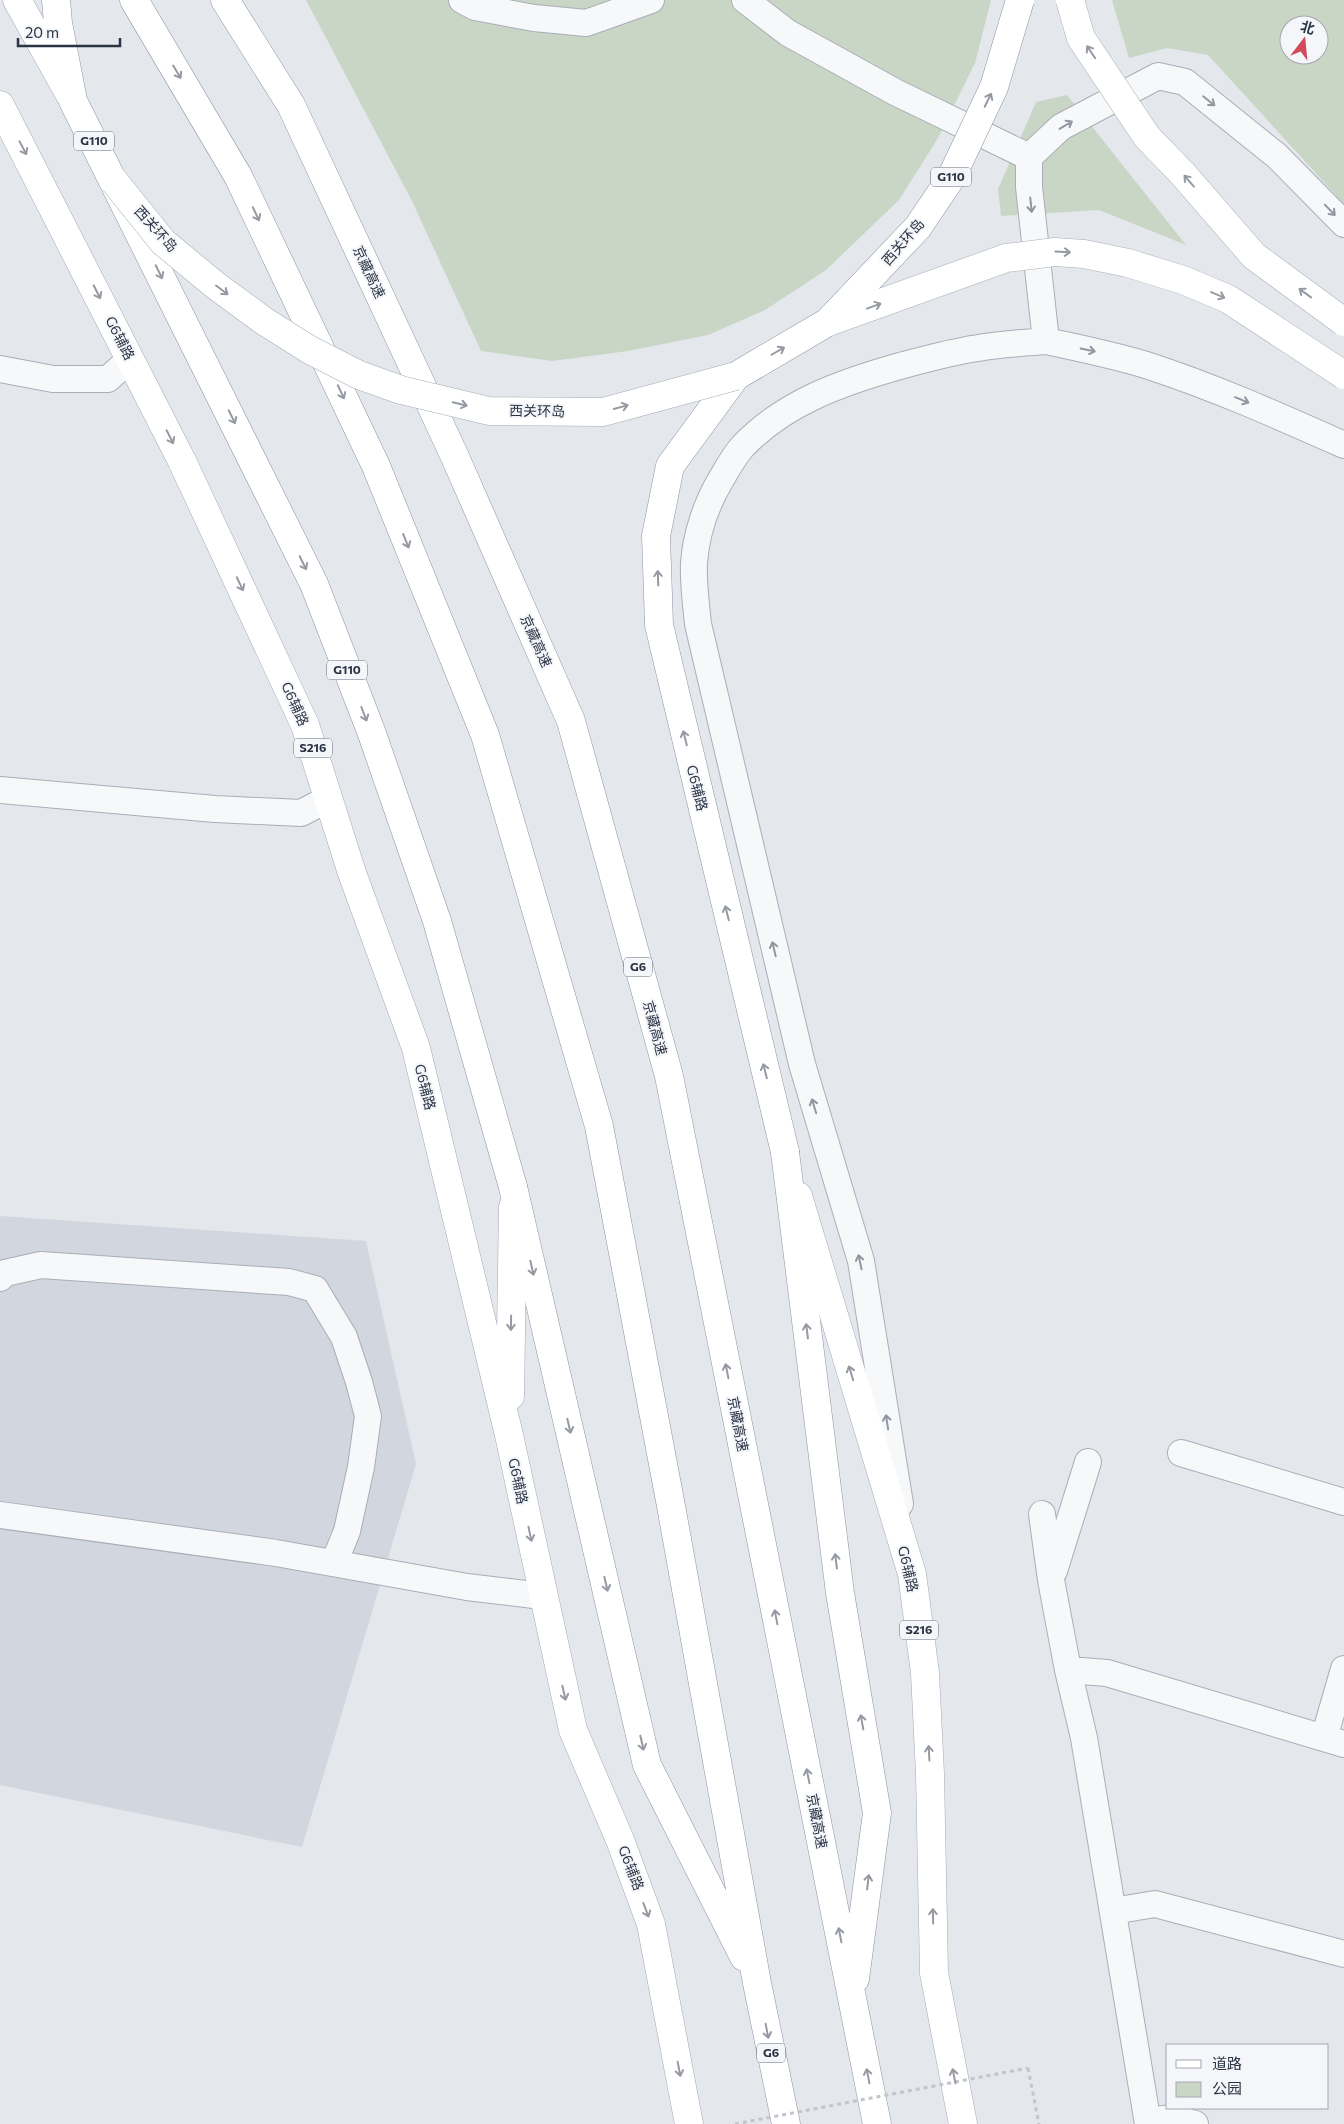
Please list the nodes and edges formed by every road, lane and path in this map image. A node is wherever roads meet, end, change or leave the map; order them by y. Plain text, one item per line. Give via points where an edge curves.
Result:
1 (17, 0) edge
2 (56, 0) edge
3 (134, 0) edge
4 (225, 0) edge
5 (462, 0) edge
6 (651, 0) edge
7 (745, 0) edge
8 (1020, 0) edge
9 (1070, 0) edge
10 (73, 101) junction
11 (0, 104) edge
12 (1029, 156) junction
13 (114, 181) junction
14 (1344, 224) edge
15 (828, 322) junction
16 (1344, 322) edge
17 (1046, 341) junction
18 (130, 359) junction
19 (0, 369) edge
20 (1344, 375) edge
21 (736, 376) junction
22 (1344, 445) edge
23 (0, 790) edge
24 (328, 799) junction
25 (785, 1152) junction
26 (513, 1186) junction
27 (0, 1278) edge
28 (509, 1435) junction
29 (1181, 1453) dead end
30 (1088, 1462) dead end
31 (1344, 1502) edge
32 (1042, 1514) dead end
33 (0, 1516) edge
34 (334, 1564) junction
35 (912, 1574) junction
36 (1051, 1580) junction
37 (542, 1596) junction
38 (1344, 1669) edge
39 (1068, 1670) junction
40 (1334, 1741) edge
41 (1113, 1912) junction
42 (1344, 1954) edge
43 (757, 1983) junction
44 (852, 2000) junction
45 (689, 2124) edge
46 (735, 2124) edge
47 (786, 2124) edge
48 (877, 2124) edge
49 (963, 2124) edge
50 (1039, 2124) edge
51 (1148, 2124) edge
52 (1195, 2124) edge

1 - 10 main road
2 - 10 main road, 西关环岛 / G110
3 -> 43 main road via 238,176 376,466 485,735 599,1126
44 -> 4 main road, 京藏高速 / G6 via 668,1076 570,721 455,457 291,105
5 - 6 street via 475,7 525,16 586,22
7 - 12 street via 788,33 895,92
15 -> 8 main road, 西关环岛 / G110, bridge via 918,227 951,178 994,87
16 -> 9 main road, bridge via 1254,256 1147,137 1081,38
10 - 13 main road, 西关环岛 / G110
11 -> 18 main road, G6辅路 / S216
12 -> 14 street via 1061,127 1158,76 1185,82 1193,88 1277,156
12 -> 17 street via 1029,187
13 -> 21 main road, 西关环岛, bridge via 163,242 257,316 310,350 401,390 489,411 602,412
13 -> 26 main road, G110 via 317,593 371,731 437,921
15 -> 20 main road, bridge via 1006,258 1055,252 1084,254 1184,280 1228,300
21 -> 15 main road, 西关环岛 / G110
17 -> 22 street via 1098,352 1198,383
35 -> 17 street via 860,1261 802,1064 698,624 694,563 710,499 726,472 742,447 788,411 854,379 978,348
18 - 19 street via 108,380 53,379
18 -> 24 main road, G6辅路 / S216 via 186,469 305,725
25 -> 21 main road, G6辅路 / G110 via 659,625 656,536 670,466
23 - 24 street via 301,814
24 - 28 main road, G6辅路 / S216 via 416,1048
35 -> 25 main road, G6辅路 / S216
44 -> 25 main road via 877,1813 840,1593
26 -> 28 main road
26 -> 43 main road via 647,1765
27 - 34 street via 5,1273 41,1265 289,1282 315,1289 344,1337 368,1416 347,1531
28 -> 37 main road, G6辅路 / S216
29 - 31 street
30 - 36 street
32 - 36 street
33 - 34 street via 276,1553
34 - 37 street via 467,1587
49 -> 35 main road, G6辅路 / S216 via 934,1973 926,1682
36 - 39 street
37 -> 45 main road, G6辅路 / S216 via 572,1730 620,1840 651,1924
38 - 40 street
39 - 40 street via 1107,1673
39 - 41 street via 1084,1738
41 - 42 street via 1155,1904
41 - 51 street
43 -> 47 main road, G6
48 -> 44 main road, 京藏高速 / G6
46 - 50 path, bridge via 1028,2068
51 - 52 street via 1162,2118

